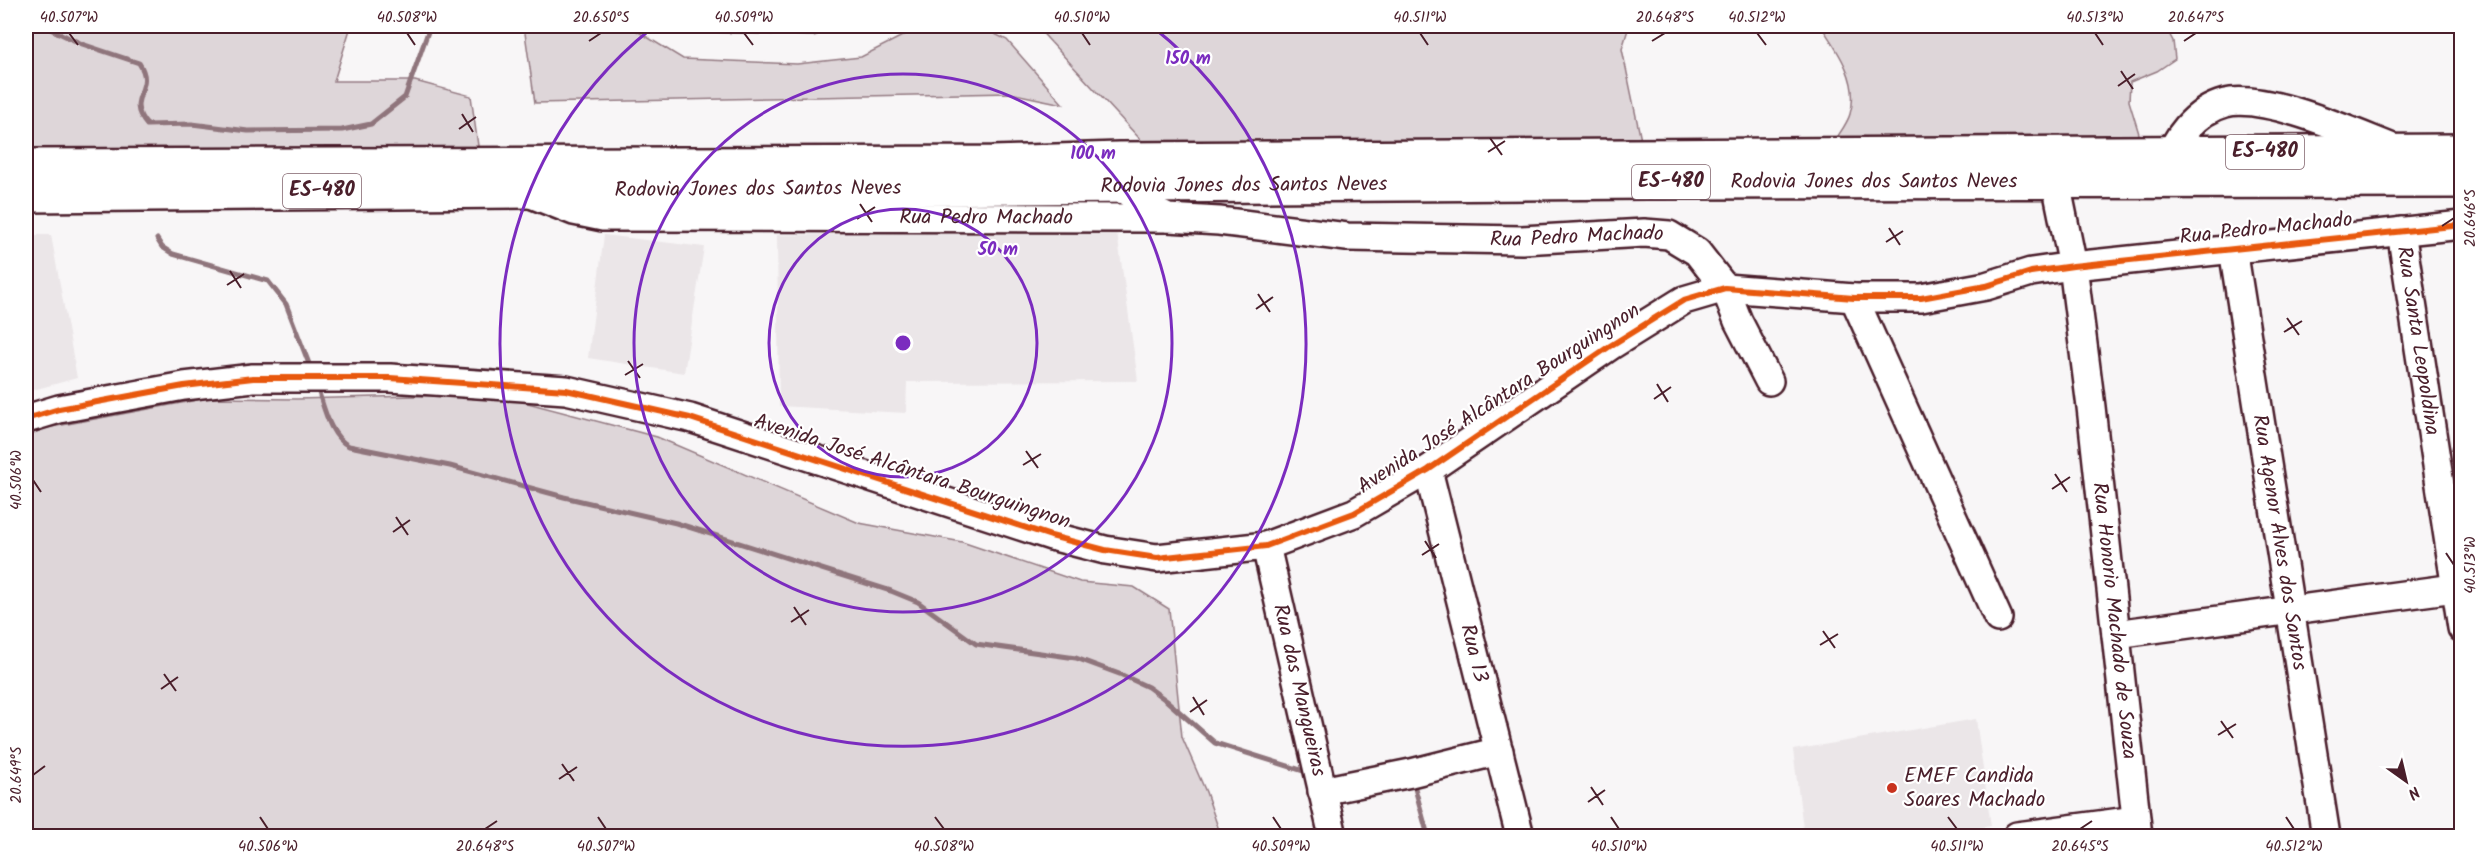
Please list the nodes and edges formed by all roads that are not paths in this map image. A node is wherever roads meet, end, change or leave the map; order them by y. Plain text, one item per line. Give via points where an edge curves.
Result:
1 (2462, 151) edge
2 (2406, 152) junction
3 (26, 166) edge
4 (2165, 166) junction
5 (2462, 181) edge
6 (2056, 183) junction
7 (1122, 188) junction
8 (521, 189) junction
9 (26, 195) edge
10 (1168, 218) junction
11 (2462, 225) edge
12 (2401, 231) junction
13 (2233, 249) junction
14 (2073, 266) junction
15 (1725, 288) junction
16 (1854, 298) junction
17 (1769, 381) dead end
18 (26, 419) edge
19 (1428, 470) junction
20 (1266, 546) junction
21 (2459, 587) edge
22 (2292, 610) junction
23 (1998, 618) dead end
24 (2462, 628) edge
25 (2116, 634) junction
26 (1499, 751) junction
27 (1322, 791) junction
28 (2137, 828) edge
29 (1333, 837) edge
30 (1520, 837) edge
31 (2017, 837) edge
32 (2326, 837) edge

1 - 2 main road, Rodovia Jones dos Santos Neves / ES-480
2 - 4 main road, Rodovia Jones dos Santos Neves / ES-480
2 - 4 street via 2308,116 2266,105 2227,102 2211,108 2189,125
3 - 4 main road, Rodovia Jones dos Santos Neves / ES-480 via 993,164 1130,159
4 - 5 main road, Rodovia Jones dos Santos Neves / ES-480
4 - 6 main road, Rodovia Jones dos Santos Neves / ES-480
6 - 7 main road, Rodovia Jones dos Santos Neves / ES-480 via 1813,181
6 - 14 street, Rua Honorio Machado de Souza
7 - 8 main road, Rodovia Jones dos Santos Neves / ES-480
7 - 10 street, Rua Pedro Machado
8 - 9 main road, Rodovia Jones dos Santos Neves / ES-480
8 - 10 street, Rua Pedro Machado via 574,211 603,217
10 - 15 street, Rua Pedro Machado via 1347,237 1522,240 1637,233 1669,235 1697,252
11 - 12 street, Rua Pedro Machado
12 - 13 street, Rua Pedro Machado
12 - 21 street, Rua Santa Leopoldina
13 - 14 street, Rua Pedro Machado
13 - 22 street, Rua Agenor Alves dos Santos
14 - 16 street, Rua Pedro Machado via 1921,298
14 - 25 street, Rua Honorio Machado de Souza
15 - 16 street
15 - 17 street, Rua Pedro Machado
15 - 19 street, Avenida José Alcântara Bourguingnon via 1683,300
16 - 23 street
18 - 20 street, Avenida José Alcântara Bourguingnon via 59,409 184,386 253,378 390,378 566,390 690,418 983,515 1106,550 1157,558
19 - 20 street, Avenida José Alcântara Bourguingnon via 1354,513
19 - 26 street, Rua 13
20 - 27 street, Rua das Mangueiras
21 - 22 street
21 - 24 street, Rua Santa Leopoldina
22 - 25 street
22 - 32 street, Rua Agenor Alves dos Santos
25 - 28 street, Rua Honorio Machado de Souza
26 - 27 street
26 - 30 street, Rua 13
27 - 29 street, Rua das Mangueiras
28 - 31 street

